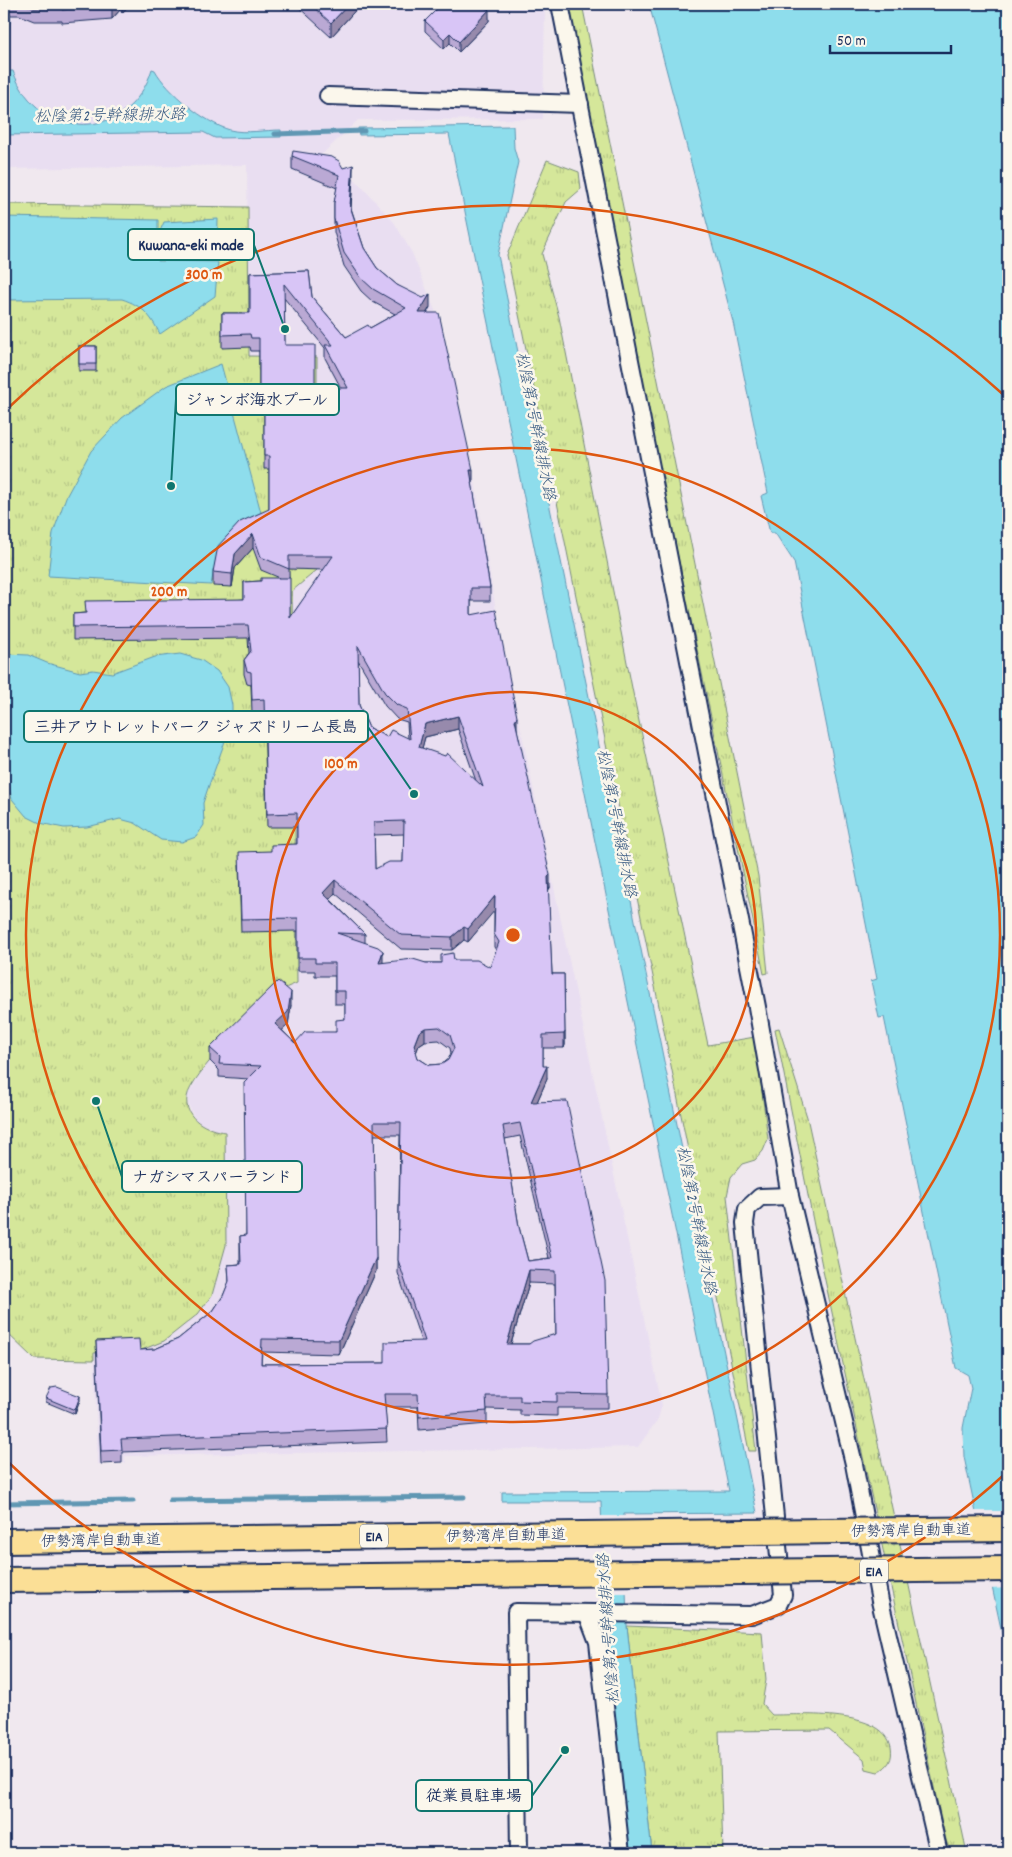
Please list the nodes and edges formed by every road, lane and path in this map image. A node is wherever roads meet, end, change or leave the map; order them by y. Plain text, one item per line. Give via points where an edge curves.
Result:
1 (560, 4) edge
2 (328, 96) dead end
3 (580, 104) junction
4 (790, 1196) junction
5 (1008, 1529) edge
6 (4, 1541) edge
7 (1008, 1569) edge
8 (4, 1580) edge
9 (593, 1613) junction
10 (519, 1853) edge
11 (621, 1853) edge
12 (939, 1853) edge

1 - 3 street
2 - 3 street
3 - 4 street via 757,1007
4 - 9 street via 760,1197 747,1209 745,1223 783,1595 778,1605 752,1615
4 - 12 street via 854,1464 880,1601
5 - 6 highway, 伊勢湾岸自動車道 / E1A, bridge
7 - 8 highway, E1A, bridge
9 - 10 street via 516,1612
9 - 11 street

